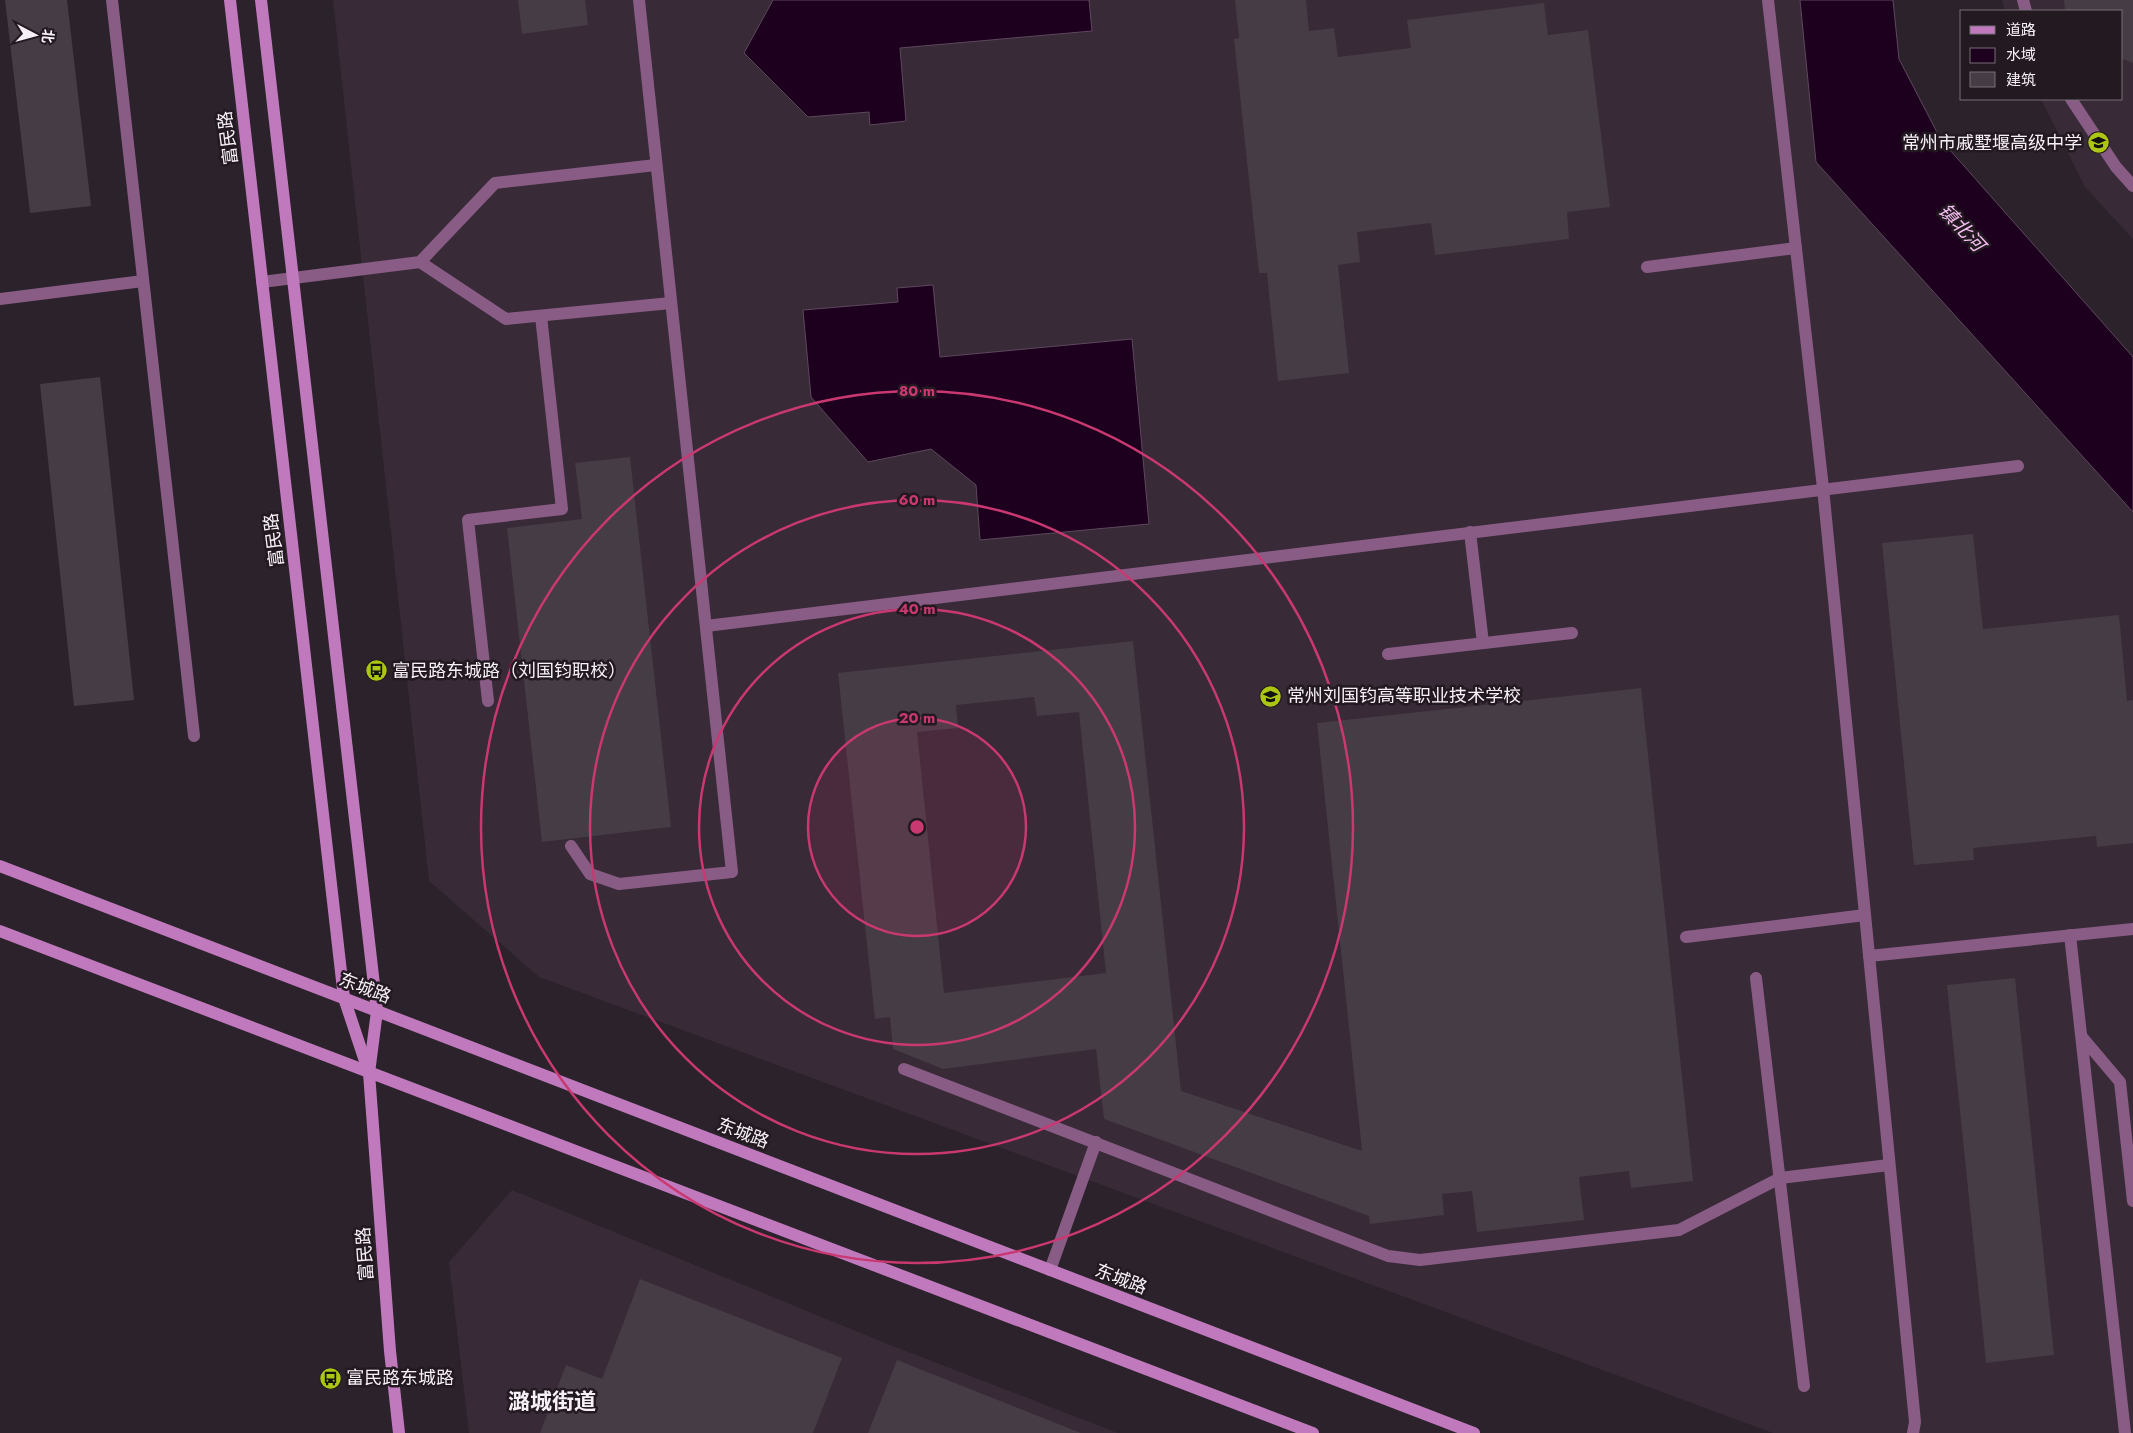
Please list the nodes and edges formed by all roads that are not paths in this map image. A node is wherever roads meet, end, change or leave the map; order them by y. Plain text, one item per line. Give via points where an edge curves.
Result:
1 (112, 0) edge
2 (230, 0) edge
3 (261, 0) edge
4 (639, 0) edge
5 (1768, 0) edge
6 (2071, 100) edge
7 (656, 165) junction
8 (2133, 186) edge
9 (1796, 248) junction
10 (420, 262) junction
11 (1646, 267) dead end
12 (293, 279) junction
13 (143, 281) junction
14 (262, 282) junction
15 (0, 299) edge
16 (671, 302) junction
17 (541, 316) junction
18 (2018, 466) dead end
19 (1823, 488) junction
20 (1470, 532) junction
21 (706, 626) junction
22 (1572, 633) dead end
23 (1483, 643) junction
24 (1388, 654) dead end
25 (488, 701) dead end
26 (194, 736) dead end
27 (571, 846) dead end
28 (0, 866) edge
29 (1865, 915) junction
30 (2133, 929) edge
31 (0, 931) edge
32 (2070, 935) junction
33 (1686, 937) dead end
34 (1869, 956) junction
35 (1756, 978) dead end
36 (344, 998) junction
37 (377, 1011) junction
38 (2082, 1037) junction
39 (904, 1069) dead end
40 (369, 1073) junction
41 (1096, 1142) junction
42 (1889, 1165) junction
43 (1780, 1178) junction
44 (2133, 1201) edge
45 (1050, 1270) junction
46 (1804, 1386) dead end
47 (399, 1433) edge
48 (1313, 1433) edge
49 (1474, 1433) edge
50 (1913, 1433) edge
51 (2125, 1433) edge

1 - 13 lane
2 - 14 main road, 富民路
3 - 12 main road, 富民路
4 - 7 lane
5 - 9 lane
6 - 8 lane via 2116,167
7 - 10 lane via 495,183
7 - 16 lane
9 - 11 lane
9 - 19 lane
10 - 12 lane
10 - 17 lane via 506,319
12 - 14 lane
12 - 37 main road, 富民路
13 - 15 lane
13 - 26 lane
14 - 36 main road, 富民路
16 - 17 lane
16 - 21 lane
17 - 25 lane via 562,509 468,520
18 - 19 lane
19 - 20 lane
19 - 29 lane
20 - 21 lane
20 - 23 lane
21 - 27 lane via 732,872 619,884 590,874
22 - 23 lane
23 - 24 lane
28 - 36 main road, 东城路
29 - 33 lane
29 - 34 lane
30 - 32 lane
31 - 40 main road
32 - 34 lane
32 - 38 lane
34 - 42 lane
35 - 43 lane
36 - 37 main road, 东城路
36 - 40 main road, 富民路
37 - 40 main road, 富民路
37 - 45 main road, 东城路
38 - 44 lane via 2120,1082
38 - 51 lane
39 - 41 lane
40 - 47 main road, 富民路
40 - 48 main road
41 - 43 lane via 1388,1256 1420,1260 1679,1230
41 - 45 lane
42 - 43 lane
42 - 50 lane via 1915,1422
43 - 46 lane
45 - 49 main road, 东城路

